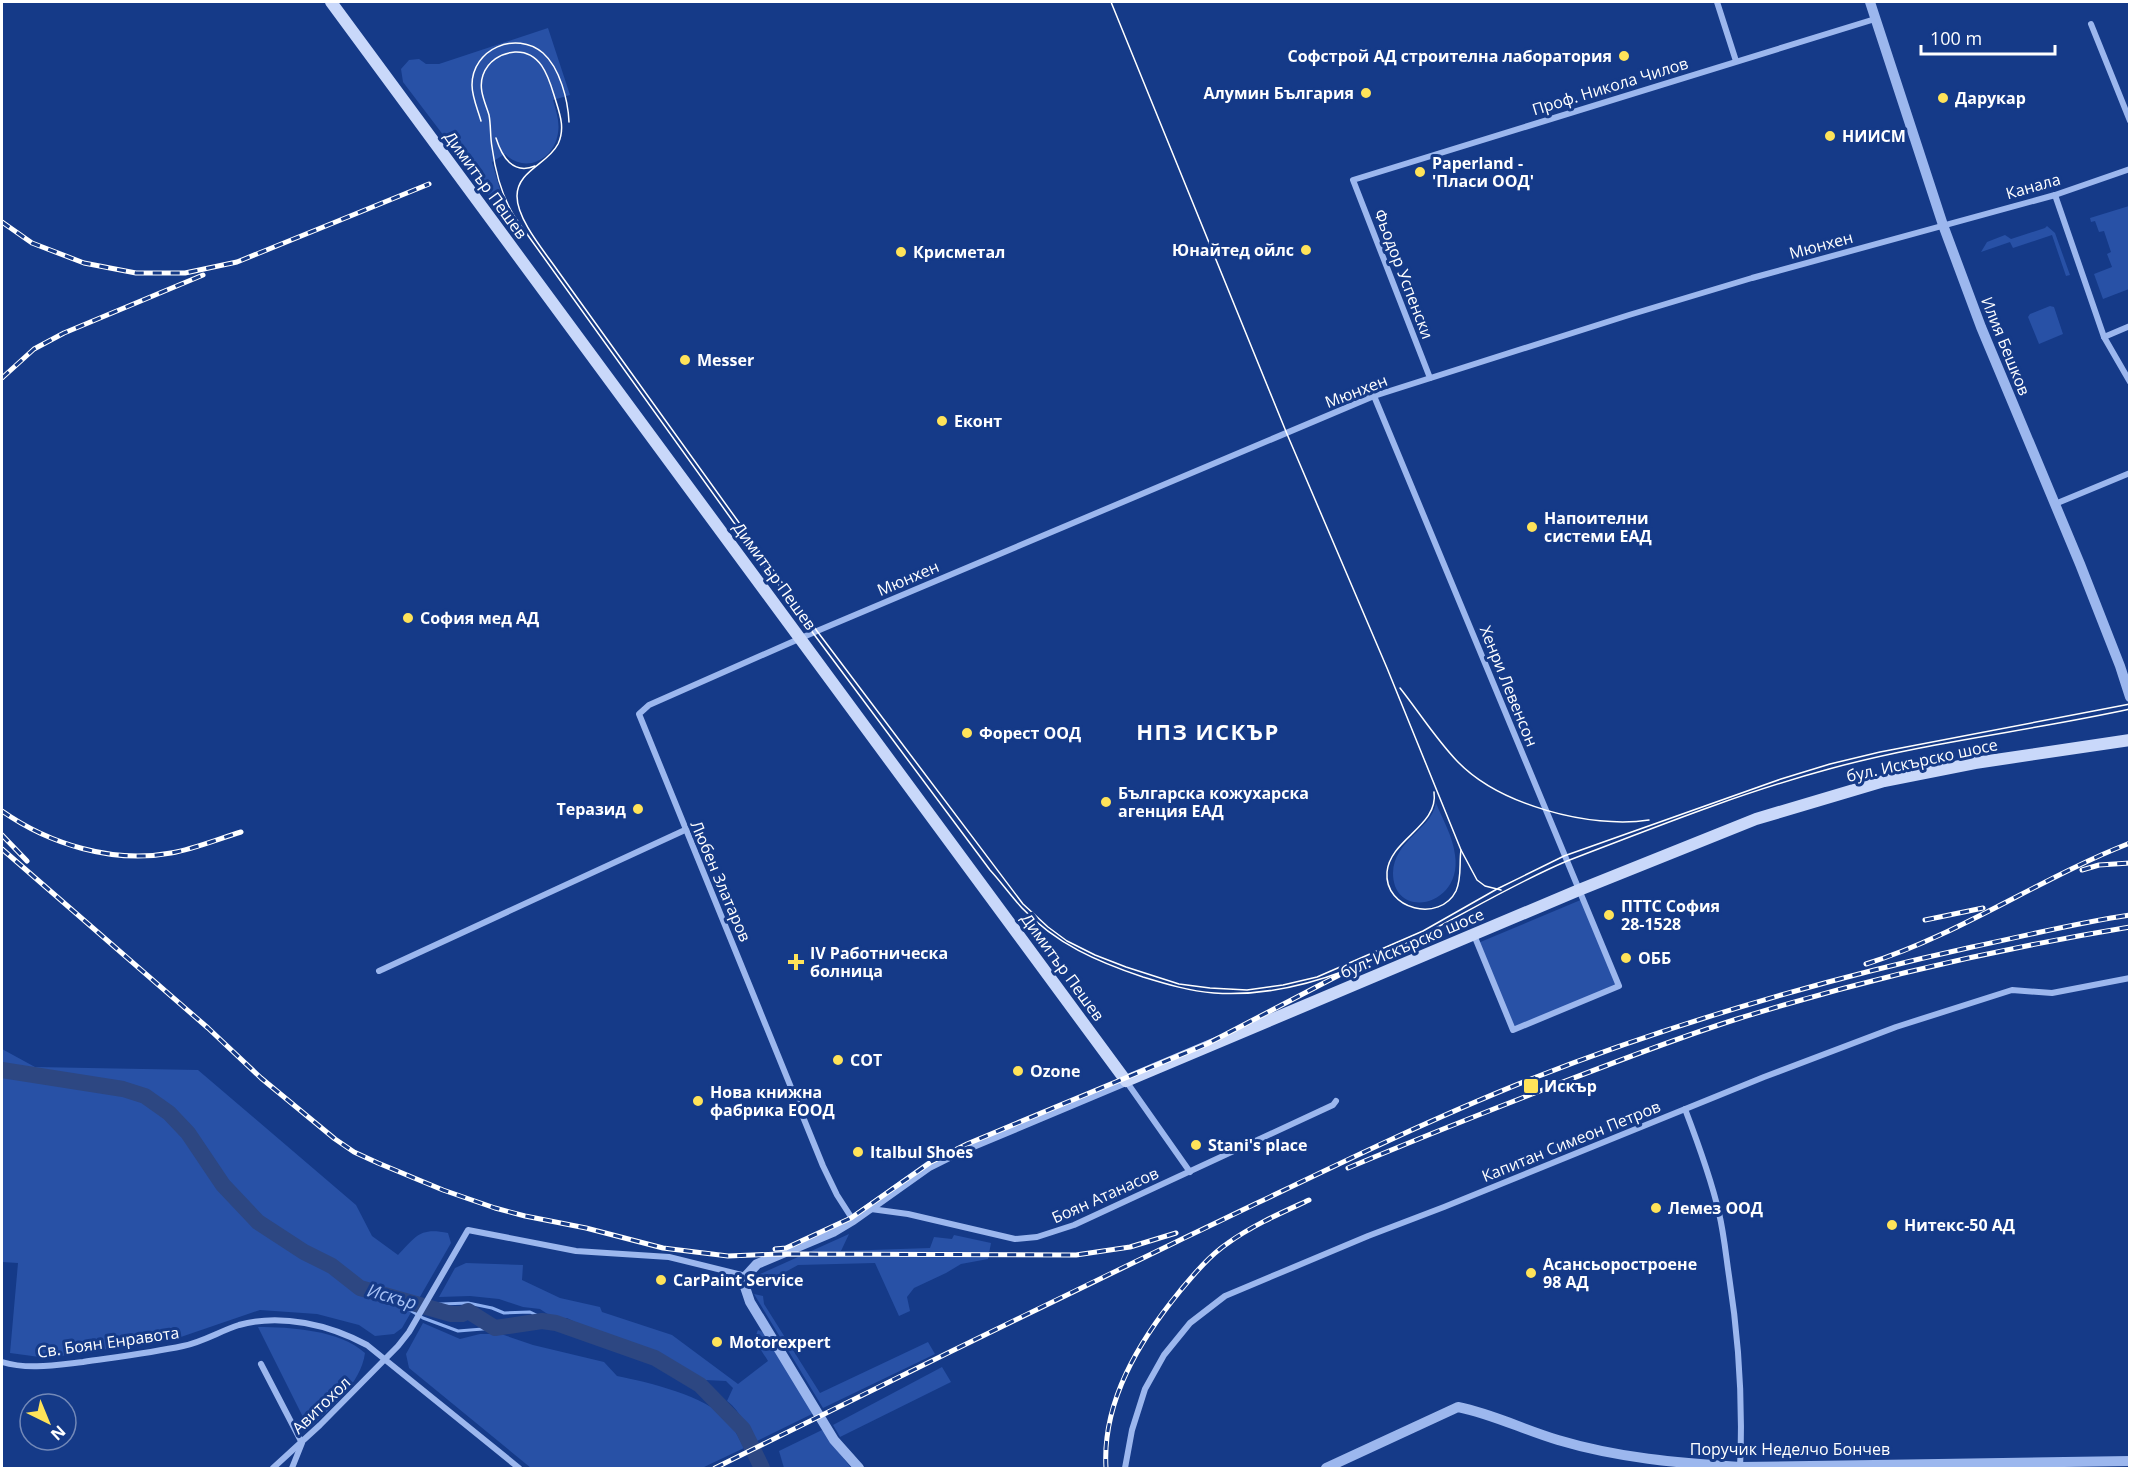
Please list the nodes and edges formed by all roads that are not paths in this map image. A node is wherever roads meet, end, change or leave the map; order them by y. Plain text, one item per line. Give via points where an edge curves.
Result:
1 (330, 2) edge
2 (1717, 2) edge
3 (1870, 2) edge
4 (1875, 19) junction
5 (2091, 24) dead end
6 (1736, 60) junction
7 (2130, 121) edge
8 (2130, 169) edge
9 (1353, 180) joint
10 (2055, 195) junction
11 (1943, 225) junction
12 (2130, 326) edge
13 (2104, 337) junction
14 (1430, 378) junction
15 (2130, 382) edge
16 (1374, 396) junction
17 (2130, 473) edge
18 (2055, 504) junction
19 (800, 638) junction
20 (2130, 697) edge
21 (2130, 740) edge
22 (685, 830) junction
23 (1579, 890) junction
24 (1474, 935) junction
25 (379, 971) dead end
26 (2130, 978) edge
27 (1126, 1081) junction
28 (1336, 1101) dead end
29 (1685, 1109) junction
30 (1190, 1172) junction
31 (871, 1209) junction
32 (853, 1221) junction
33 (746, 1276) junction
34 (386, 1359) junction
35 (2, 1362) edge
36 (261, 1364) dead end
37 (302, 1443) junction
38 (2130, 1461) edge
39 (273, 1468) edge
40 (292, 1468) edge
41 (519, 1468) edge
42 (859, 1468) edge
43 (1125, 1468) edge
44 (1326, 1468) edge
45 (1740, 1468) edge

1 - 19 main road, Димитър Пешев
2 - 6 street
3 - 4 street, Илия Бешков
4 - 6 street, Проф. Никола Чилов
4 - 11 street, Илия Бешков
5 - 7 street
6 - 9 street, Проф. Никола Чилов
8 - 10 street, Канала
9 - 14 street, Фьодор Успенски
10 - 11 street, Канала
10 - 13 street
11 - 14 street, Мюнхен via 1696,295
11 - 18 street, Илия Бешков
12 - 13 street
13 - 15 street
14 - 16 street, Мюнхен
16 - 19 street, Мюнхен
16 - 23 street, Хенри Левенсон
17 - 18 street
18 - 20 street, Илия Бешков
19 - 22 street, Любен Златаров via 649,705 639,714
19 - 27 main road, Димитър Пешев
21 - 23 main road, бул. Искърско шосе via 1884,781 1756,819
22 - 25 street
22 - 32 street, Любен Златаров via 824,1166
23 - 24 main road, бул. Искърско шосе
23 - 24 street, Хенри Левенсон via 1618,986 1513,1030
24 - 27 main road, бул. Искърско шосе
26 - 29 street, Капитан Симеон Петров via 2052,993 2012,990 1896,1027
27 - 30 street, Димитър Пешев
27 - 31 street, бул. Искърско шосе via 929,1166
28 - 30 street, Боян Атанасов
29 - 43 street, Капитан Симеон Петров via 1225,1296 1190,1323 1159,1364 1145,1389
29 - 45 street via 1719,1214 1726,1255 1742,1396
30 - 31 street, Боян Атанасов via 1074,1225 1026,1239
31 - 32 street, бул. Искърско шосе
32 - 33 street, бул. Искърско шосе via 757,1264
33 - 34 street, Авитохол via 669,1257 576,1251 468,1230 409,1332
33 - 42 street via 744,1284 750,1302 834,1440
34 - 35 street, Св. Боян Енравота via 347,1334 268,1320 242,1324 184,1346 114,1358 47,1366
34 - 37 street, Авитохол
34 - 41 street, Св. Боян Енравота
36 - 37 street
37 - 39 street, Авитохол
37 - 40 street
38 - 45 street, Поручик Неделчо Бончев
44 - 45 street, Поручик Неделчо Бончев via 1458,1407 1616,1455

